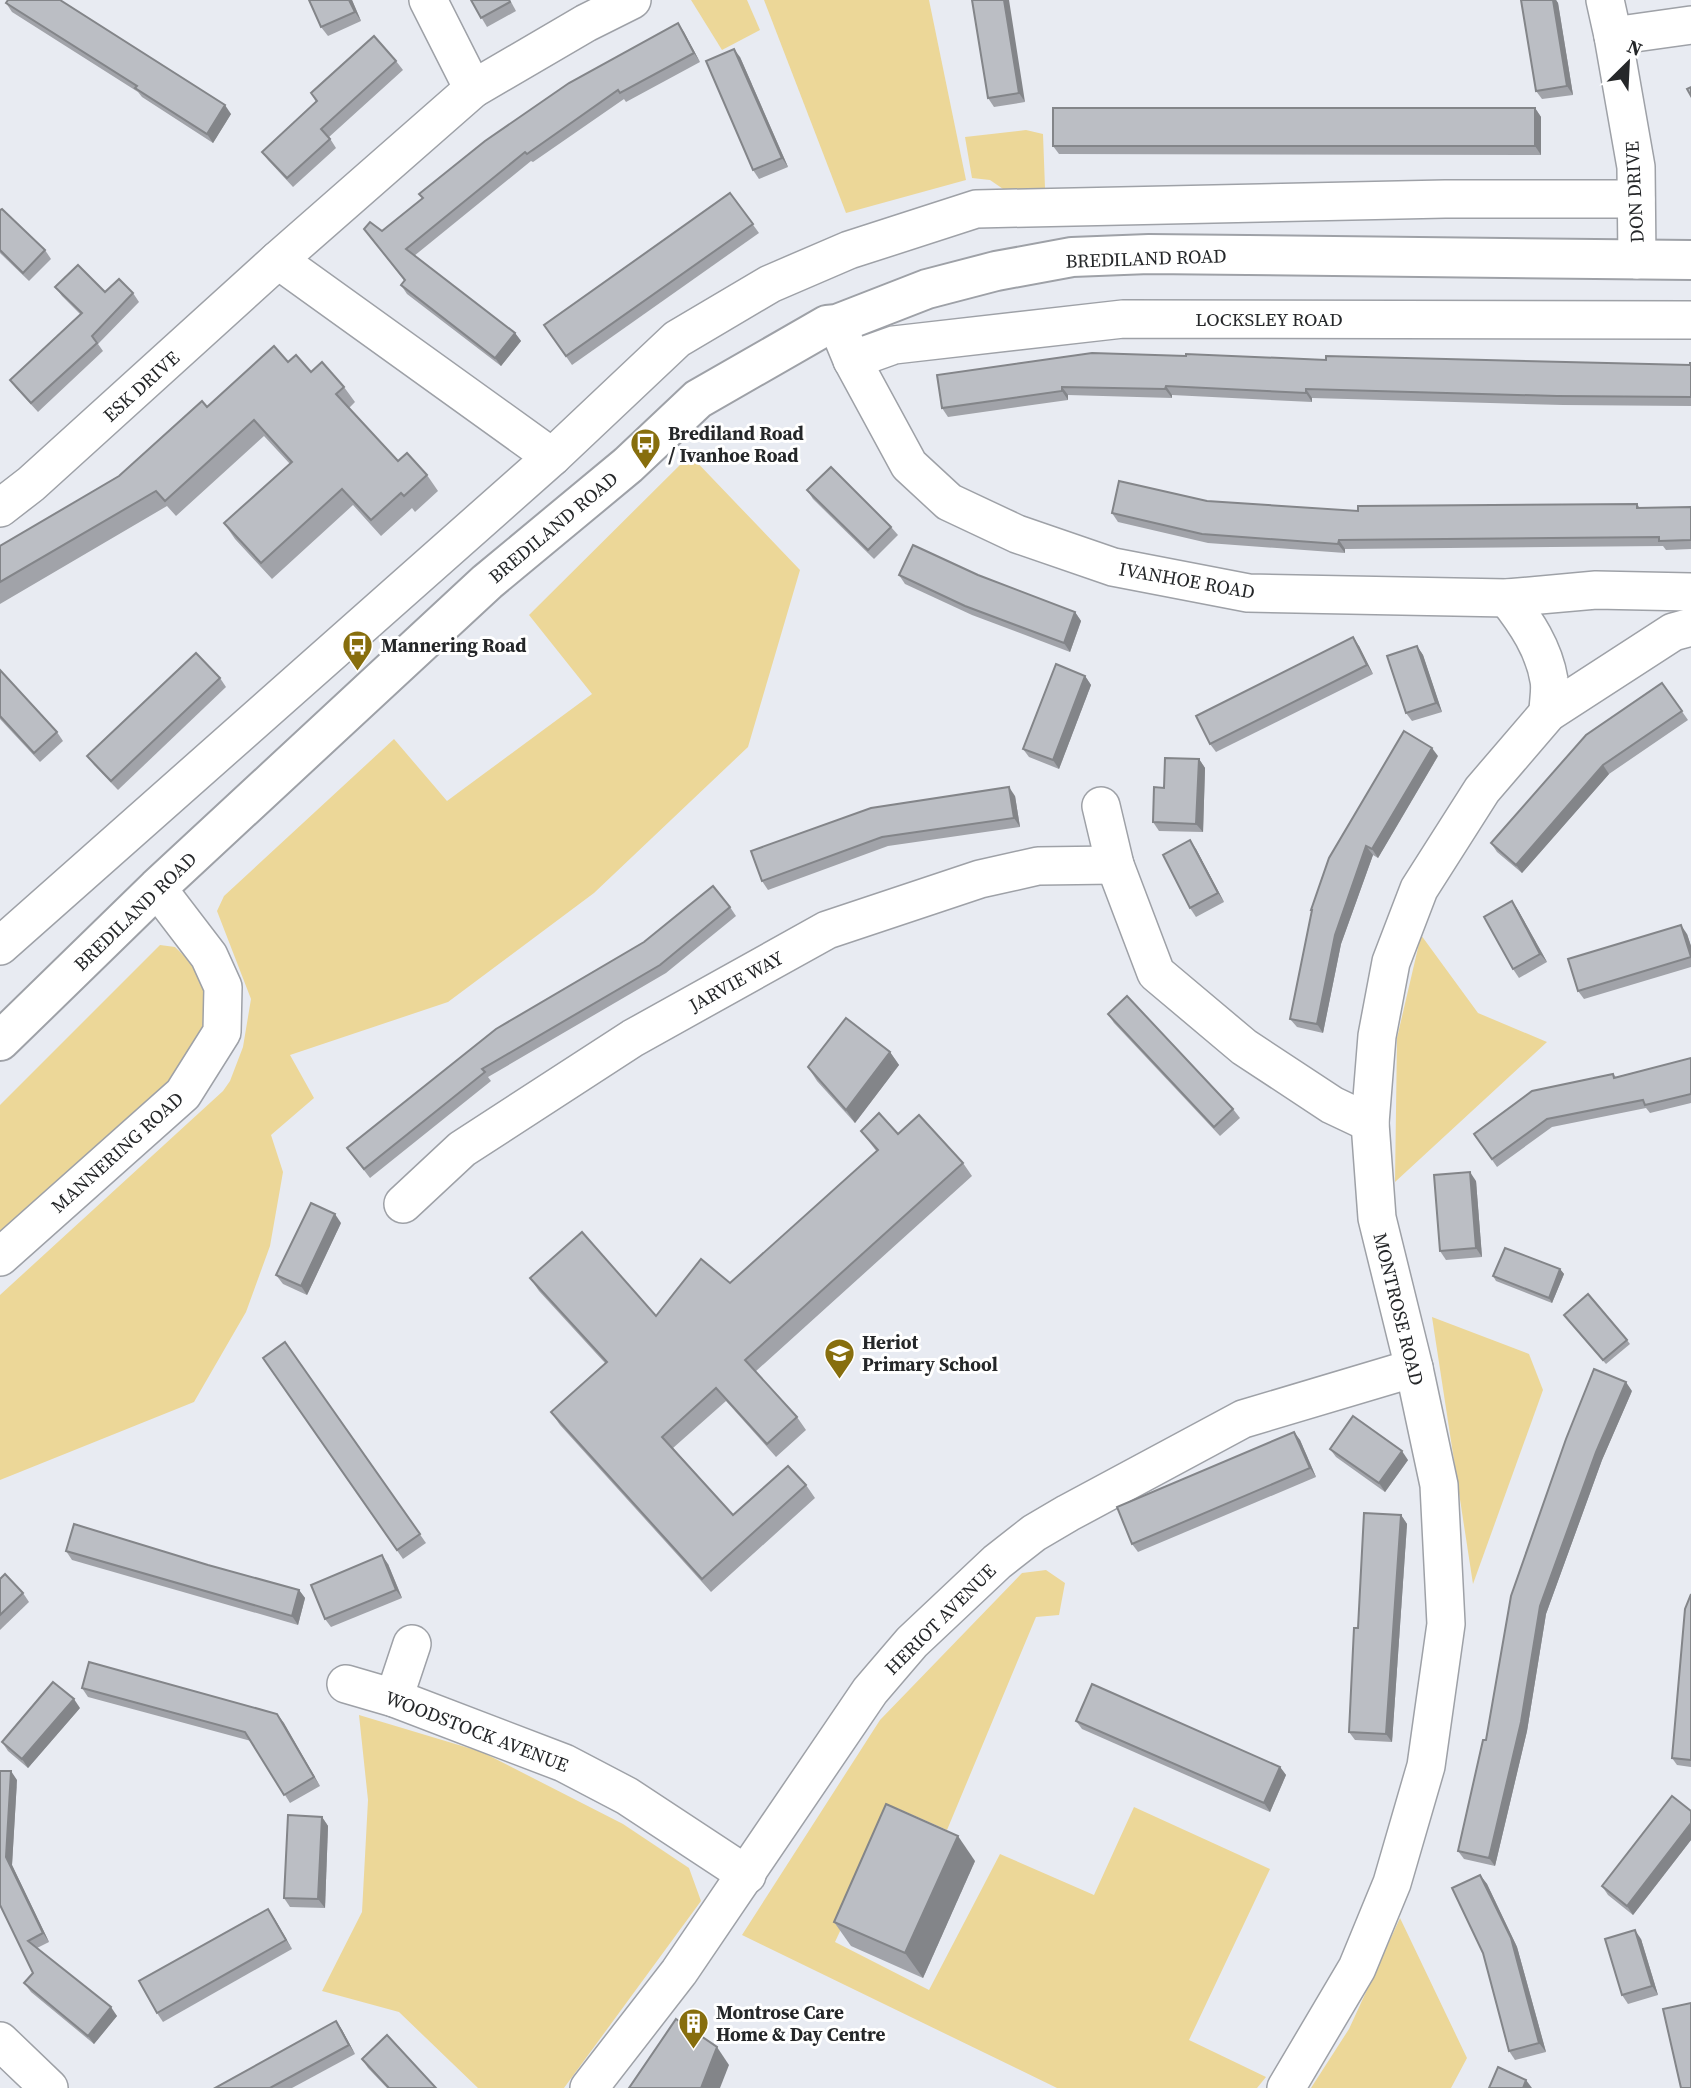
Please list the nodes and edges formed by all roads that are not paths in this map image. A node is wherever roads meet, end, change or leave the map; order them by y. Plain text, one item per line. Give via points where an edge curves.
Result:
1 (428, 0) edge
2 (632, 0) edge
3 (1605, 0) edge
4 (1691, 25) edge
5 (1613, 36) junction
6 (473, 89) junction
7 (1636, 199) junction
8 (278, 260) junction
9 (1637, 260) junction
10 (1691, 260) edge
11 (1691, 320) edge
12 (837, 324) junction
13 (852, 360) junction
14 (552, 457) junction
15 (0, 508) edge
16 (1691, 592) edge
17 (1507, 598) junction
18 (1691, 627) edge
19 (1548, 713) junction
20 (1101, 806) dead end
21 (1115, 865) junction
22 (158, 888) junction
23 (0, 946) edge
24 (0, 1041) edge
25 (1370, 1123) junction
26 (403, 1204) dead end
27 (0, 1257) edge
28 (1414, 1368) junction
29 (412, 1644) dead end
30 (346, 1685) dead end
31 (394, 1698) junction
32 (747, 1875) junction
33 (6, 2061) edge
34 (49, 2088) edge
35 (589, 2088) edge
36 (1286, 2088) edge

1 - 6 street
2 - 6 street, ESK DRIVE
3 - 5 street, DON DRIVE
4 - 5 street
5 - 7 street, DON DRIVE via 1636,167
6 - 8 street, ESK DRIVE
7 - 9 street, DON DRIVE
7 - 14 street via 976,209 849,250 770,284 677,339
8 - 14 street
8 - 15 street, ESK DRIVE
9 - 10 street, BREDILAND ROAD
9 - 12 street, BREDILAND ROAD via 1072,257 927,289
11 - 13 street, LOCKSLEY ROAD via 1123,319 894,345
12 - 13 street, IVANHOE ROAD
12 - 22 street, BREDILAND ROAD via 698,400 487,582
13 - 17 street, IVANHOE ROAD via 909,465 949,502 1017,534 1113,567 1248,593
14 - 23 street
16 - 17 street, IVANHOE ROAD via 1596,590
17 - 19 street via 1536,641 1549,681
18 - 19 street, MONTROSE ROAD via 1673,632
19 - 25 street, MONTROSE ROAD via 1482,790 1419,889 1391,962 1377,1036
20 - 21 street
21 - 25 street via 1156,973 1244,1047 1332,1105
21 - 26 street, JARVIE WAY via 1038,866 980,879 827,930 633,1038 462,1149
22 - 24 street, BREDILAND ROAD
22 - 27 street, MANNERING ROAD via 209,956 223,987 222,1032 183,1094
25 - 28 street, MONTROSE ROAD via 1377,1218
28 - 32 street, HERIOT AVENUE via 1243,1419 1034,1533 930,1624 870,1691
28 - 36 street, MONTROSE ROAD via 1439,1485 1446,1624 1426,1766 1392,1883 1357,1968
29 - 31 street
30 - 31 street, WOODSTOCK AVENUE
31 - 32 street, WOODSTOCK AVENUE via 564,1763 627,1796
32 - 35 street, HERIOT AVENUE
33 - 34 street

